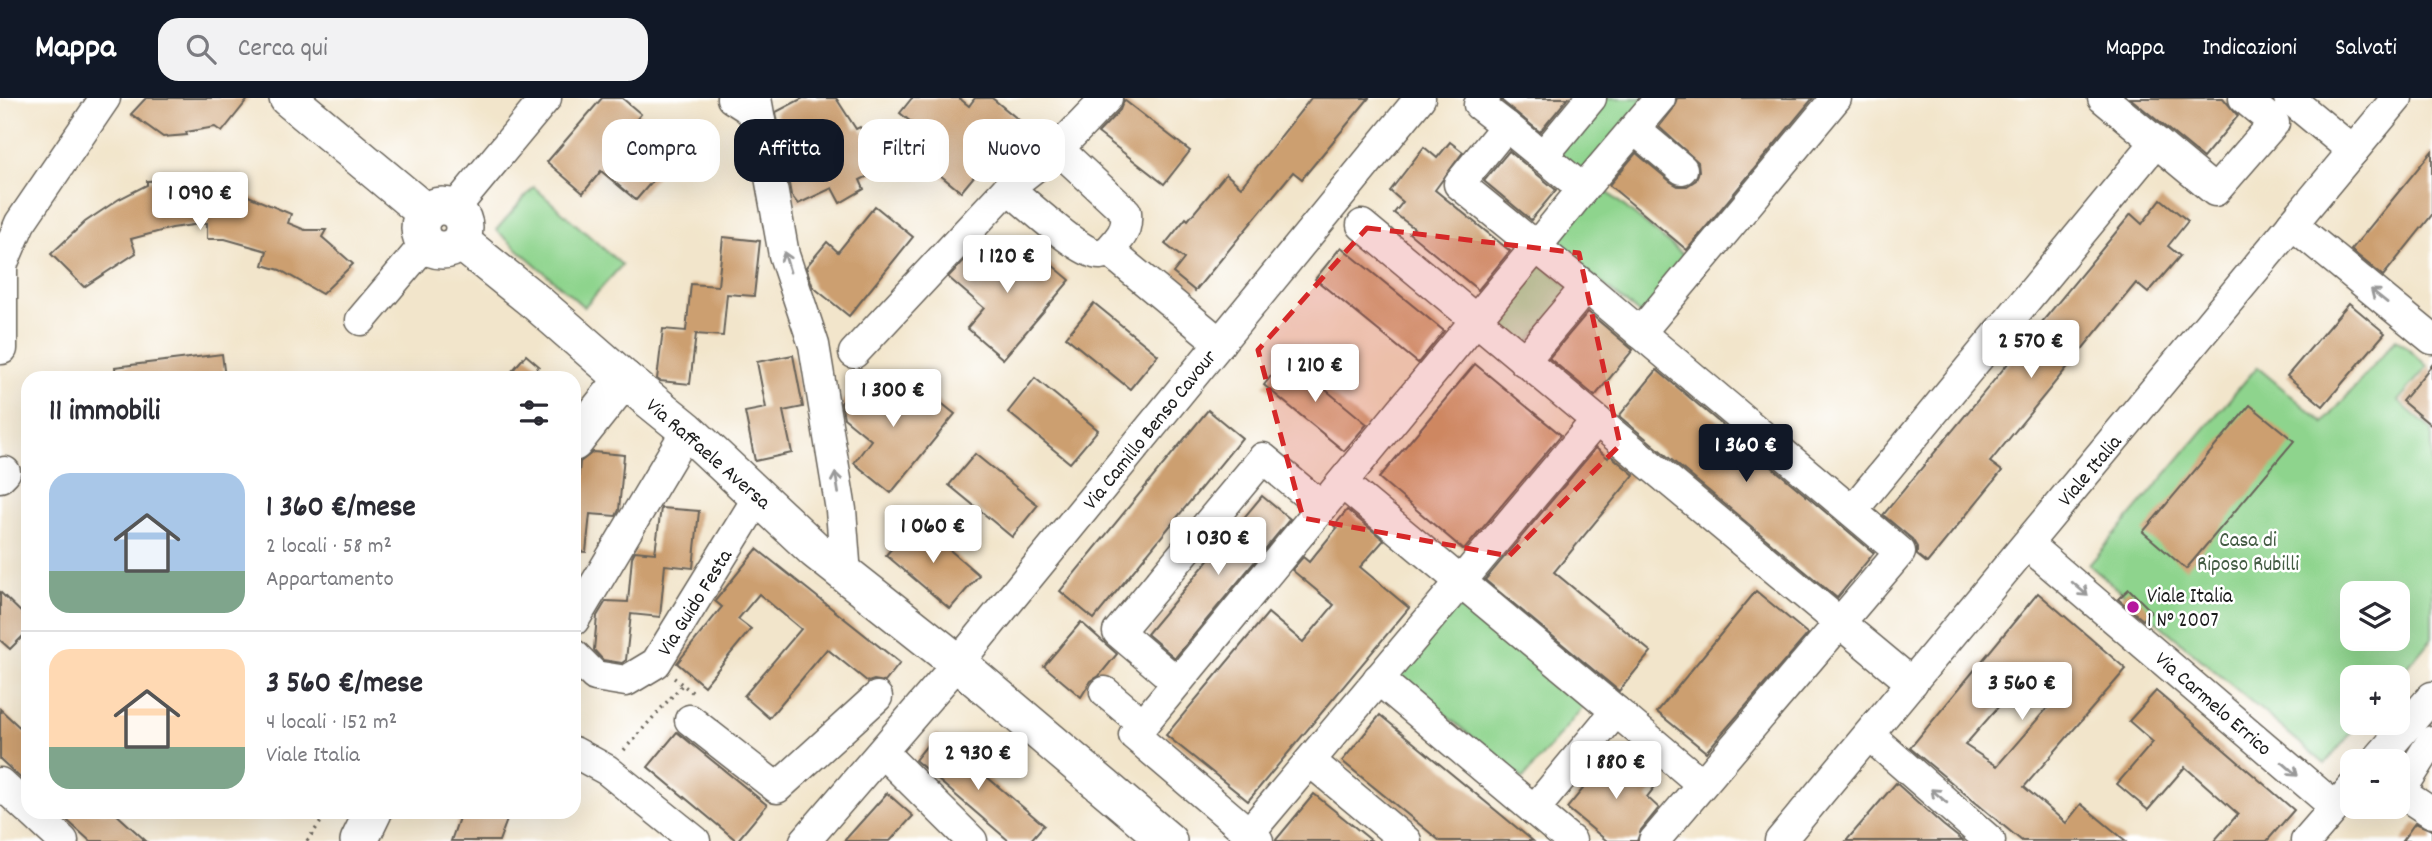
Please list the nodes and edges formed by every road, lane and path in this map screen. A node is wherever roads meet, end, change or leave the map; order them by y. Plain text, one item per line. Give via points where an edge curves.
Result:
1 (105, 98) edge
2 (288, 98) edge
3 (546, 98) edge
4 (732, 98) edge
5 (1107, 98) edge
6 (1420, 98) edge
7 (1485, 98) edge
8 (1591, 98) edge
9 (1660, 98) edge
10 (1836, 98) edge
11 (2103, 98) edge
12 (2244, 98) edge
13 (2288, 98) edge
14 (2397, 98) edge
15 (763, 105) edge
16 (1506, 126) junction
17 (1634, 129) junction
18 (1065, 142) edge
19 (2156, 142) junction
20 (2353, 151) junction
21 (1065, 155) edge
22 (1543, 156) junction
23 (1682, 169) dead end
24 (1016, 182) edge
25 (1008, 188) junction
26 (1583, 189) junction
27 (2292, 224) junction
28 (1362, 225) dead end
29 (441, 226) junction
30 (1536, 247) junction
31 (1108, 251) junction
32 (1586, 287) junction
33 (361, 320) dead end
34 (1475, 321) junction
35 (1640, 333) junction
36 (2432, 339) edge
37 (1220, 343) junction
38 (2, 349) dead end
39 (854, 353) dead end
40 (1524, 361) junction
41 (624, 379) junction
42 (1596, 421) junction
43 (687, 430) junction
44 (581, 433) edge
45 (1342, 483) junction
46 (759, 496) junction
47 (1322, 507) junction
48 (1852, 511) junction
49 (2028, 545) junction
50 (846, 575) junction
51 (1461, 581) junction
52 (581, 608) edge
53 (1840, 623) junction
54 (581, 662) edge
55 (656, 663) junction
56 (958, 663) junction
57 (1378, 679) junction
58 (1177, 682) junction
59 (1912, 683) junction
60 (682, 684) junction
61 (1105, 692) dead end
62 (877, 697) dead end
63 (2432, 697) edge
64 (694, 709) joint
65 (1616, 711) junction
66 (1143, 724) junction
67 (1869, 735) junction
68 (2432, 741) edge
69 (2386, 749) edge
70 (883, 753) junction
71 (581, 756) edge
72 (1310, 761) junction
73 (607, 770) junction
74 (0, 783) edge
75 (1702, 784) junction
76 (2340, 795) edge
77 (21, 802) edge
78 (2340, 803) edge
79 (1534, 810) junction
80 (2432, 813) edge
81 (40, 819) edge
82 (323, 819) edge
83 (370, 819) edge
84 (1253, 837) edge
85 (63, 841) edge
86 (307, 841) edge
87 (359, 841) edge
88 (695, 841) edge
89 (805, 841) edge
90 (972, 841) edge
91 (1168, 841) edge
92 (1406, 841) edge
93 (1571, 841) edge
94 (1654, 841) edge
95 (1780, 841) edge
96 (1990, 841) edge
97 (2306, 841) edge

1 - 38 street via 20,223 2,265
2 - 29 main road, Via Raffaele Aversa
3 - 29 street
4 - 15 street via 746,107
5 - 18 street
6 - 37 street, Via Camillo Benso Cavour
7 - 16 street via 1479,105
8 - 22 street
9 - 17 street
10 - 35 street
11 - 19 street
12 - 19 street via 2274,123 2215,191
13 - 20 street
14 - 20 street, Viale Italia
50 -> 15 street via 841,510 814,345 784,255
16 - 22 street
16 - 30 street via 1459,184
17 - 23 street
17 - 26 street
19 - 48 street
20 - 27 street, Viale Italia
21 - 31 street via 1126,212 1123,235
22 - 26 street
24 - 25 street
25 - 31 street via 1082,248 1097,254
25 - 39 street
26 - 30 street
36 -> 27 street
27 - 49 street, Viale Italia
28 - 34 street
29 - 33 street
29 - 41 main road, Via Raffaele Aversa
30 - 32 street
30 - 34 street
31 - 37 street
32 - 35 street
32 - 40 street
34 - 40 street
34 - 45 street
35 - 48 street
37 - 56 street, Via Camillo Benso Cavour
40 - 42 street
41 - 43 main road, Via Raffaele Aversa
41 - 44 main road
42 - 51 street
42 - 53 street
43 - 46 main road, Via Raffaele Aversa
43 - 52 street
45 - 47 street
45 - 51 street
46 - 50 main road, Via Raffaele Aversa
46 - 55 street, Via Guido Festa
47 - 58 street
47 - 58 street via 1263,458 1118,632
48 - 53 street via 1900,552
49 - 59 street, Viale Italia
49 -> 76 street, Via Carmelo Errico
50 - 56 main road, Via Raffaele Aversa
51 - 57 street
51 - 65 street
53 - 59 street
53 - 75 street
54 - 55 street, Via Guido Festa via 595,676 626,681
55 - 60 path
56 - 70 street, Via Camillo Benso Cavour
56 - 91 main road, Via Raffaele Aversa
57 - 72 street
57 - 79 street
58 - 66 street
59 - 67 street, Viale Italia
60 - 64 path
60 - 73 path
61 - 66 street
62 - 64 street via 777,788
63 - 69 street
65 - 75 street
65 - 79 street
66 - 84 street via 1134,735
67 - 95 street, Viale Italia
96 -> 67 street
68 - 80 street via 2400,793
70 - 89 street, Via Camillo Benso Cavour
70 - 90 street
71 - 73 street
72 - 84 street
72 - 92 street
73 - 88 street
74 - 77 street
75 - 94 street
78 - 97 street
79 - 93 street
81 - 85 street
82 - 86 path
83 - 87 main road

